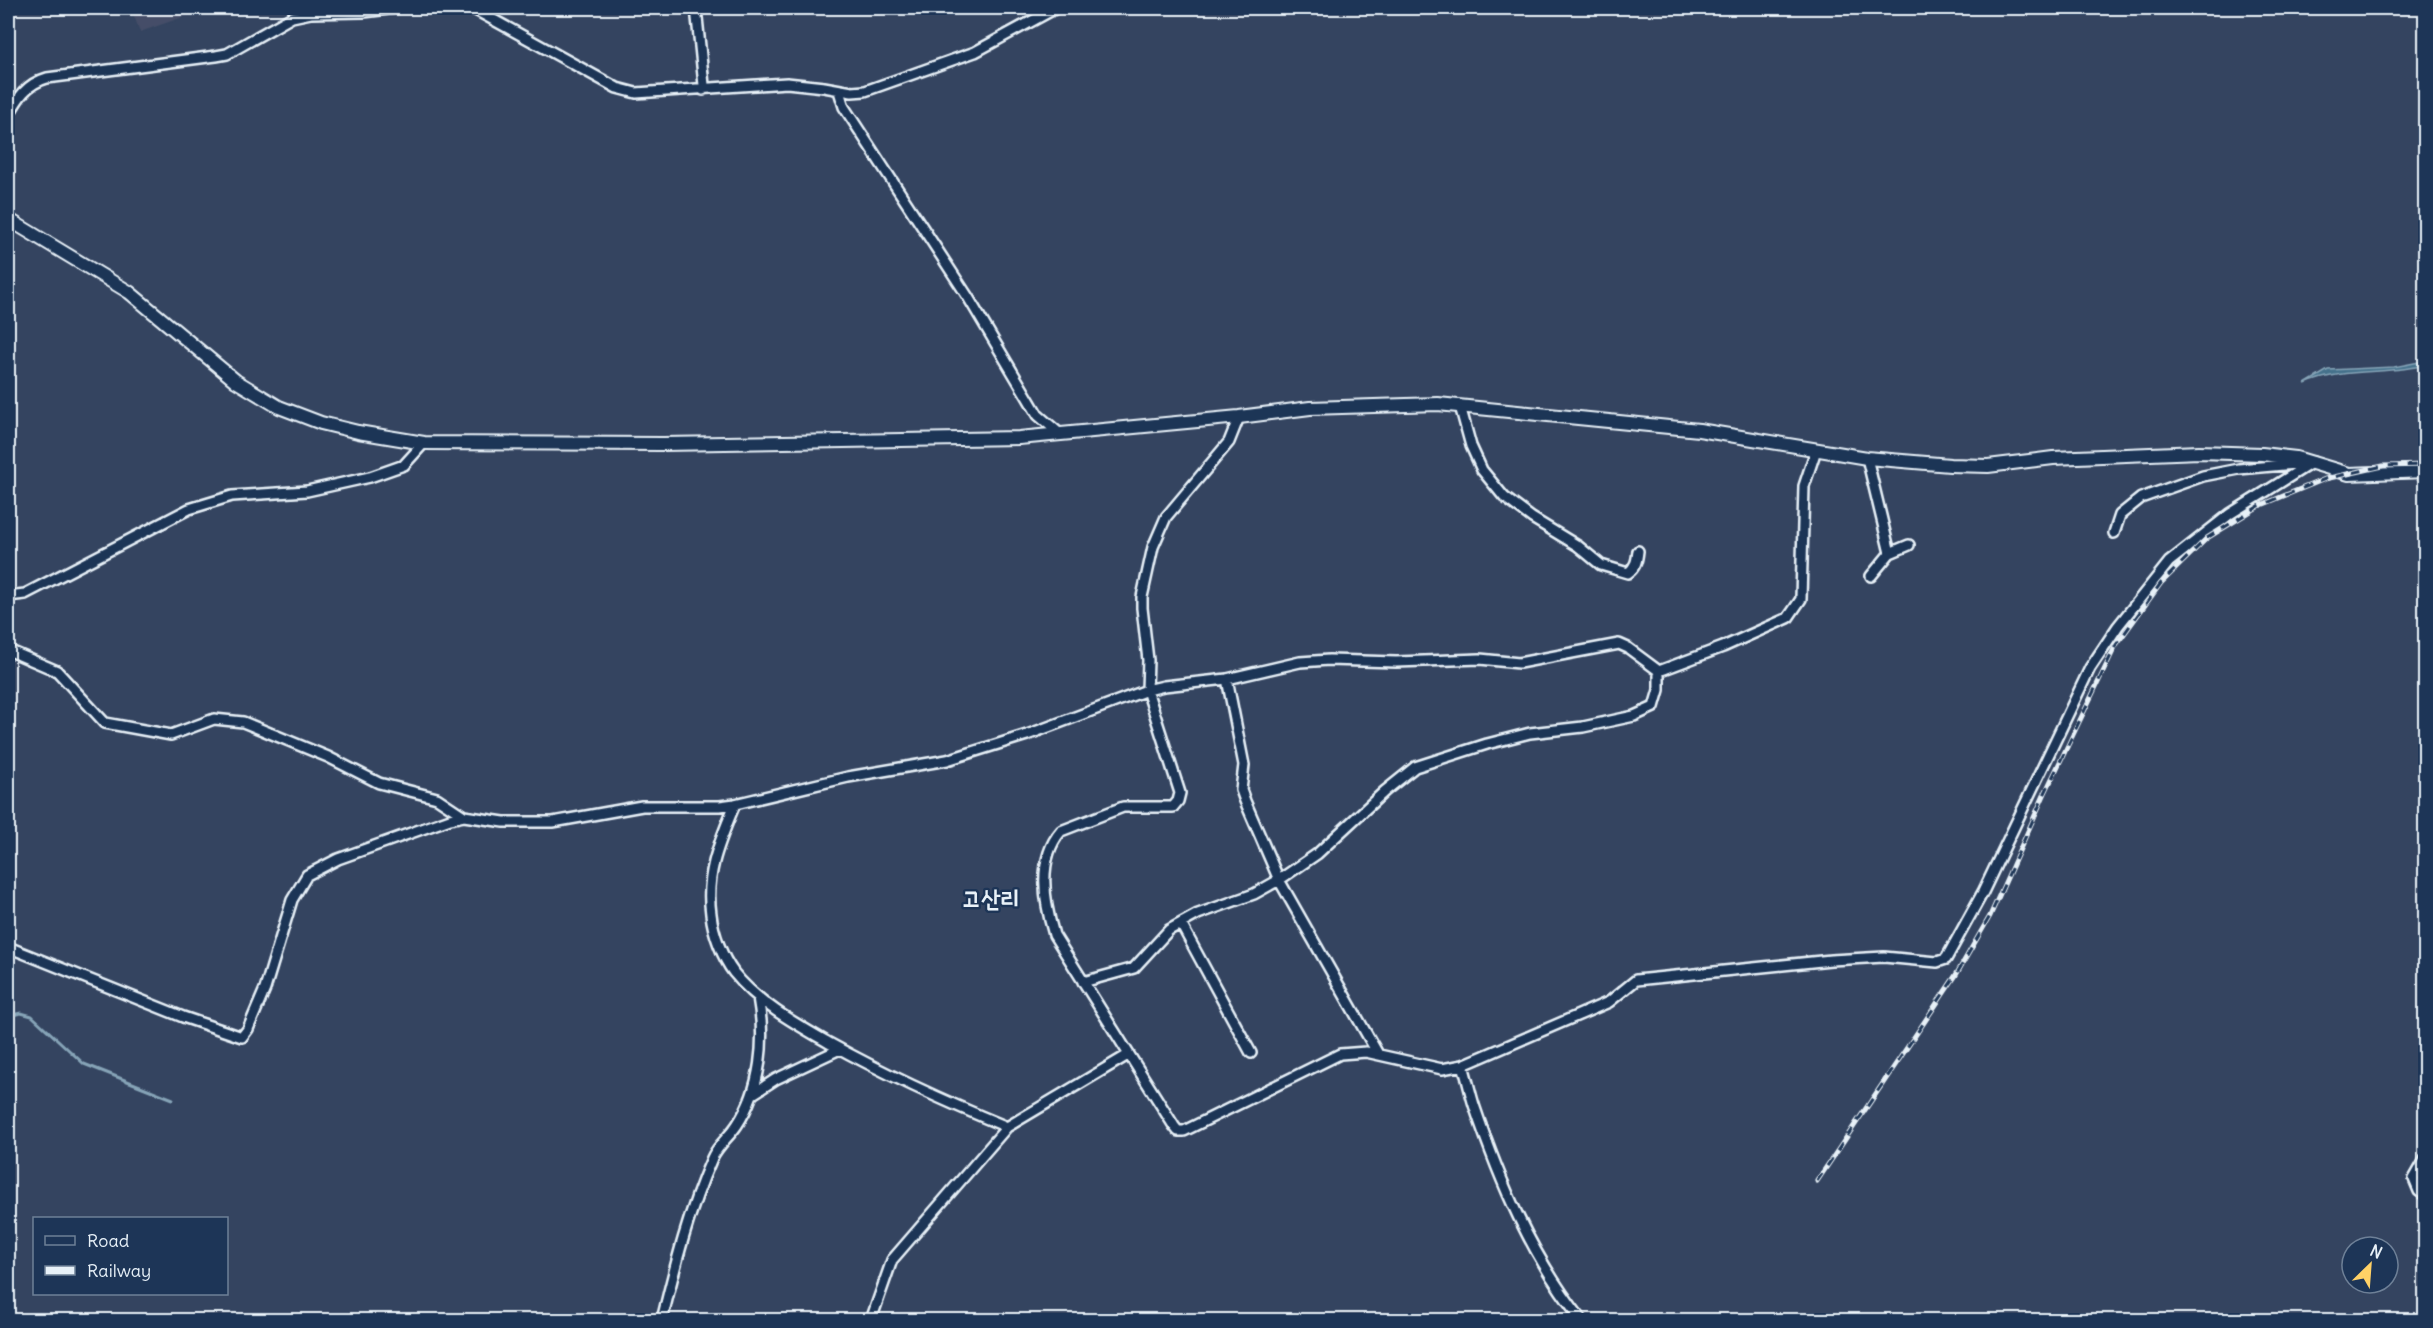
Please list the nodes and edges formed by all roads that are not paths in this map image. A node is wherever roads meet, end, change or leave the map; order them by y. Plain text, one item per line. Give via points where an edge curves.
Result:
1 (397, 8) edge
2 (472, 8) edge
3 (696, 8) edge
4 (1056, 8) edge
5 (703, 90) junction
6 (839, 91) junction
7 (8, 116) edge
8 (8, 219) edge
9 (1460, 406) junction
10 (1239, 417) junction
11 (1060, 434) junction
12 (424, 443) junction
13 (1816, 450) junction
14 (1867, 458) junction
15 (2313, 462) junction
16 (2426, 471) edge
17 (2114, 533) dead end
18 (1909, 545) dead end
19 (1638, 551) dead end
20 (1890, 553) junction
21 (1871, 576) dead end
22 (8, 596) edge
23 (8, 650) edge
24 (1659, 671) junction
25 (1227, 679) junction
26 (1147, 690) junction
27 (735, 804) junction
28 (464, 816) junction
29 (1279, 880) junction
30 (1181, 924) junction
31 (8, 947) edge
32 (1083, 982) junction
33 (758, 997) junction
34 (840, 1049) junction
35 (1251, 1053) dead end
36 (1378, 1054) junction
37 (1128, 1055) junction
38 (1463, 1065) junction
39 (753, 1094) junction
40 (1007, 1126) junction
41 (2426, 1158) edge
42 (2426, 1196) edge
43 (662, 1320) edge
44 (872, 1320) edge
45 (1582, 1320) edge

1 - 7 street via 299,15 227,54 46,78 29,85
2 - 5 street via 628,93
3 - 5 street
4 - 6 street via 954,60 865,91
5 - 6 street via 787,83
6 - 11 street via 844,107 968,297 1038,414
8 - 12 main road via 129,292 236,381 279,408 358,432
9 - 10 main road via 1310,408
9 - 13 main road via 1699,430
9 - 19 street via 1482,471 1504,496 1601,565 1628,573 1637,562
10 - 11 main road
10 - 26 street via 1229,442 1167,517 1153,547 1142,608
11 - 12 main road via 710,443
12 - 22 street via 404,465 370,477 307,491 232,496 189,509 25,594
13 - 14 main road
13 - 24 street via 1804,486 1801,599 1796,608 1788,618
14 - 15 main road via 1988,466 2053,458 2199,452 2262,454
14 - 20 street
15 - 16 main road via 2349,474
15 - 17 street via 2222,472 2141,498 2120,515
15 - 38 street via 2230,514 2169,562 2118,626 2090,668 1983,892 1946,959 1831,960 1636,980 1609,1002
18 - 20 street
20 - 21 street
23 - 28 street via 57,671 105,723 171,735 214,719 243,722 379,783 437,798
24 - 25 street via 1619,644 1519,663 1480,659 1300,662
24 - 29 street via 1654,707 1634,716 1530,733 1415,767 1317,854
25 - 26 street
25 - 29 street via 1244,765 1241,790
26 - 27 street via 947,760 848,777
26 - 32 street via 1180,793 1178,801 1173,807 1123,807 1061,831 1045,870 1047,912 1053,934
27 - 28 street via 642,806 553,822 504,822
27 - 33 street via 712,864 710,912 732,970
28 - 31 street via 338,859 308,875 292,900 265,989 242,1037
29 - 30 street
29 - 36 street
30 - 32 street via 1169,930 1134,968
30 - 35 street
32 - 37 street
33 - 34 street
33 - 39 street via 761,1037
34 - 39 street
34 - 40 street via 925,1092
36 - 37 street via 1340,1054 1184,1131 1174,1126
36 - 38 street via 1442,1069
37 - 40 street
38 - 45 street via 1490,1150 1518,1219 1548,1273
39 - 43 street via 709,1166 684,1237
40 - 44 street via 892,1260
41 - 42 street via 2414,1179

